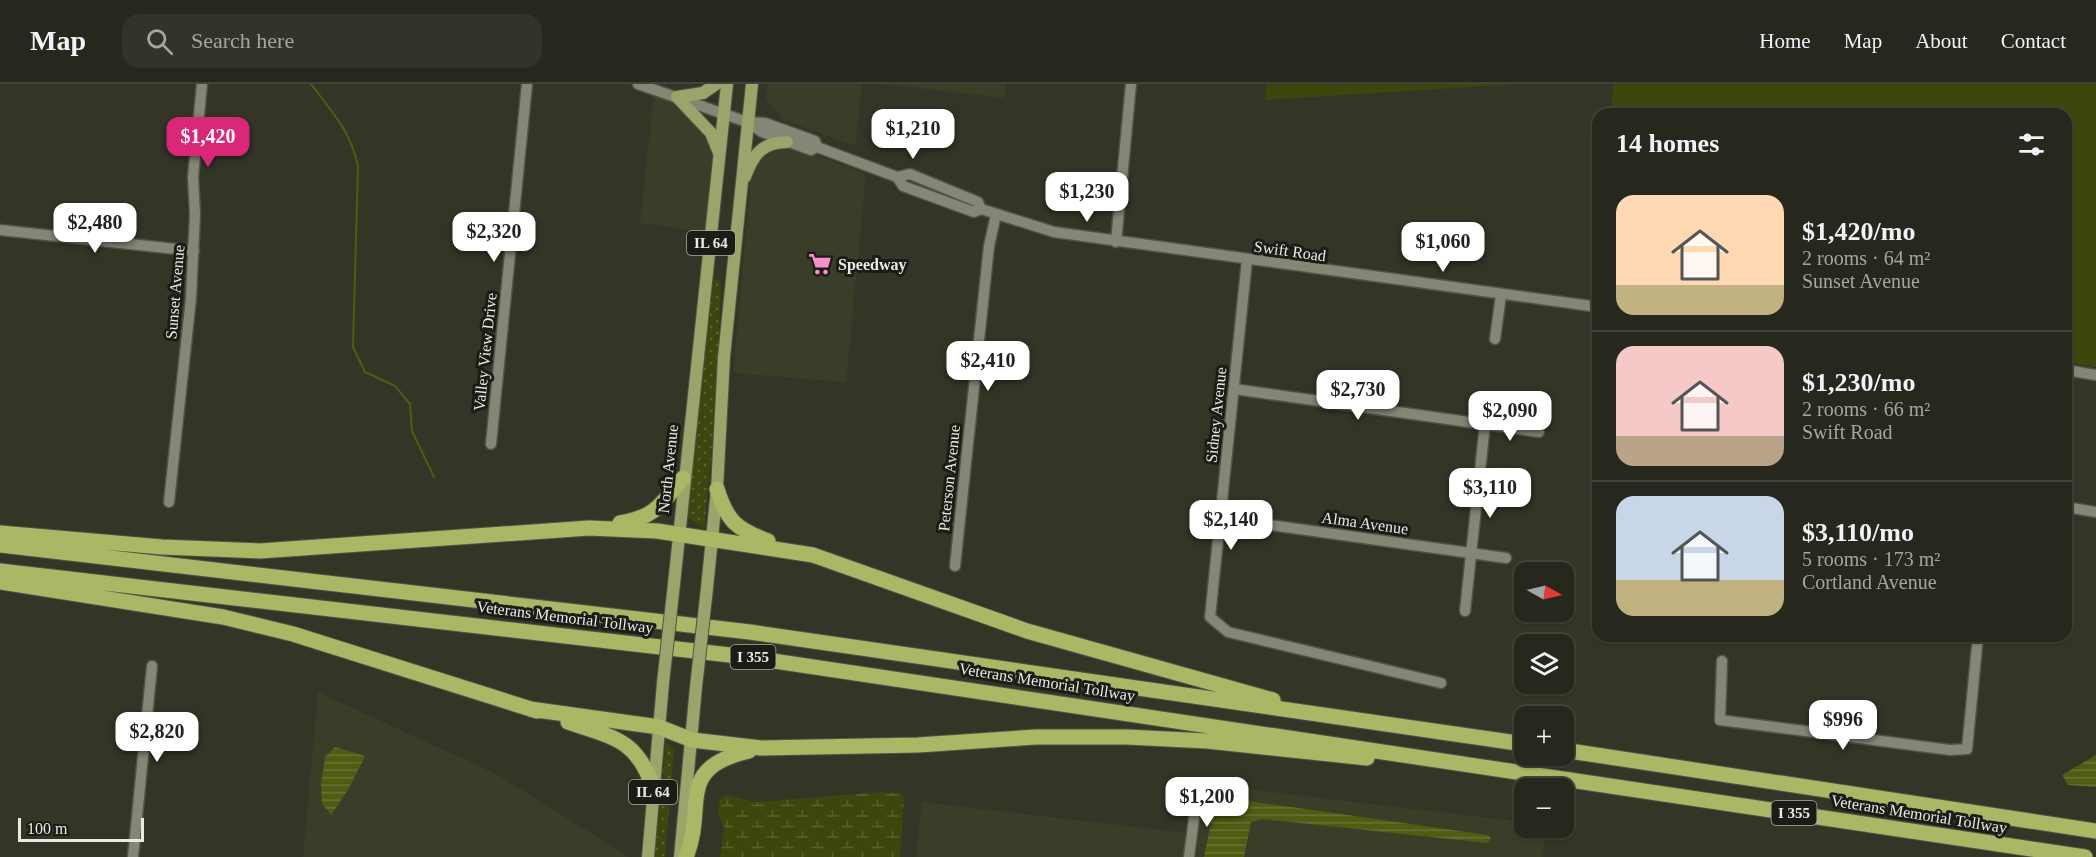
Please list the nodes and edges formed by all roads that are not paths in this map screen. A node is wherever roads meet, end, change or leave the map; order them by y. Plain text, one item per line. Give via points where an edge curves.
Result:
1 (202, 84) edge
2 (527, 84) edge
3 (639, 84) edge
4 (716, 84) edge
5 (727, 84) edge
6 (752, 84) edge
7 (1131, 84) edge
8 (677, 98) junction
9 (724, 115) junction
10 (747, 122) junction
11 (786, 142) junction
12 (817, 147) junction
13 (720, 161) junction
14 (739, 205) junction
15 (996, 215) junction
16 (0, 230) edge
17 (1116, 242) junction
18 (194, 251) junction
19 (1247, 260) junction
20 (1501, 295) junction
21 (1592, 306) edge
22 (1496, 339) dead end
23 (2072, 371) edge
24 (2096, 375) edge
25 (1234, 389) junction
26 (1485, 424) junction
27 (1539, 432) dead end
28 (490, 444) dead end
29 (683, 478) junction
30 (717, 489) junction
31 (169, 502) dead end
32 (2072, 508) edge
33 (2096, 512) edge
34 (1220, 518) junction
35 (589, 528) junction
36 (0, 533) edge
37 (678, 535) junction
38 (712, 541) junction
39 (0, 545) edge
40 (787, 549) junction
41 (1472, 554) junction
42 (1506, 558) dead end
43 (955, 566) dead end
44 (0, 571) edge
45 (0, 582) edge
46 (1466, 611) dead end
47 (1977, 642) edge
48 (1722, 662) dead end
49 (152, 666) dead end
50 (1441, 683) dead end
51 (530, 709) junction
52 (1354, 721) junction
53 (659, 727) junction
54 (692, 740) junction
55 (1514, 743) edge
56 (761, 748) junction
57 (1574, 752) edge
58 (1503, 769) junction
59 (653, 787) junction
60 (1197, 795) dead end
61 (2096, 831) edge
62 (133, 857) edge
63 (648, 857) edge
64 (680, 857) edge
65 (686, 857) edge
66 (1189, 857) edge
67 (2085, 857) edge

1 - 18 street, Sunset Avenue via 193,177
2 - 28 street, Valley View Drive
3 - 8 street, Swift Road
4 - 8 main road via 703,93
5 - 9 main road, North Avenue / IL 64
6 - 10 main road, IL 64
7 - 17 street
8 - 9 street, Swift Road
8 - 13 main road via 711,134
9 - 10 street, Swift Road
9 - 13 main road, North Avenue / IL 64
10 - 11 street, Swift Road
10 - 12 street, Swift Road via 765,123 815,141
10 - 14 main road, IL 64
11 - 12 street, Swift Road via 812,150
11 - 14 main road via 768,143 758,150 746,175
12 - 15 street, Swift Road via 897,177 903,186 974,212
13 - 29 main road, North Avenue / IL 64
14 - 30 main road, IL 64 via 724,357
15 - 17 street, Swift Road via 1041,229
15 - 43 street, Peterson Avenue
16 - 18 street
17 - 19 street, Swift Road
18 - 31 street, Sunset Avenue
19 - 20 street, Swift Road
19 - 25 street, Sidney Avenue
20 - 21 street, Swift Road
20 - 22 street
23 - 24 street
25 - 26 street
25 - 34 street, Sidney Avenue
26 - 27 street
26 - 41 street
29 - 35 highway via 648,516
29 - 37 main road, North Avenue / IL 64
30 - 38 main road, IL 64
30 - 40 highway via 731,521 752,535
32 - 33 street
34 - 41 street, Alma Avenue
34 - 50 street, Sidney Avenue via 1210,617 1219,627 1228,633
35 - 36 highway via 260,550 162,547
35 - 37 highway
37 - 38 highway
37 - 53 main road, North Avenue / IL 64, bridge
38 - 40 highway
38 - 54 main road, IL 64, bridge
39 - 52 highway, Veterans Memorial Tollway / I 355 via 750,632
40 - 52 highway via 1027,631
41 - 42 street, Alma Avenue
41 - 46 street
44 - 58 highway, Veterans Memorial Tollway / I 355 via 747,657
45 - 51 highway via 223,617 293,633
47 - 48 street via 1967,749 1720,720
49 - 62 street
51 - 53 highway
51 - 59 highway via 623,742 641,758
52 - 55 highway, Veterans Memorial Tollway / I 355
53 - 54 highway
53 - 59 main road, North Avenue / IL 64
54 - 56 highway
54 - 64 main road, IL 64
56 - 58 highway via 1127,737
56 - 65 highway via 726,756 707,771 696,789 691,845
57 - 61 highway, Veterans Memorial Tollway / I 355
58 - 67 highway, Veterans Memorial Tollway / I 355
59 - 63 main road, North Avenue / IL 64
60 - 66 street

